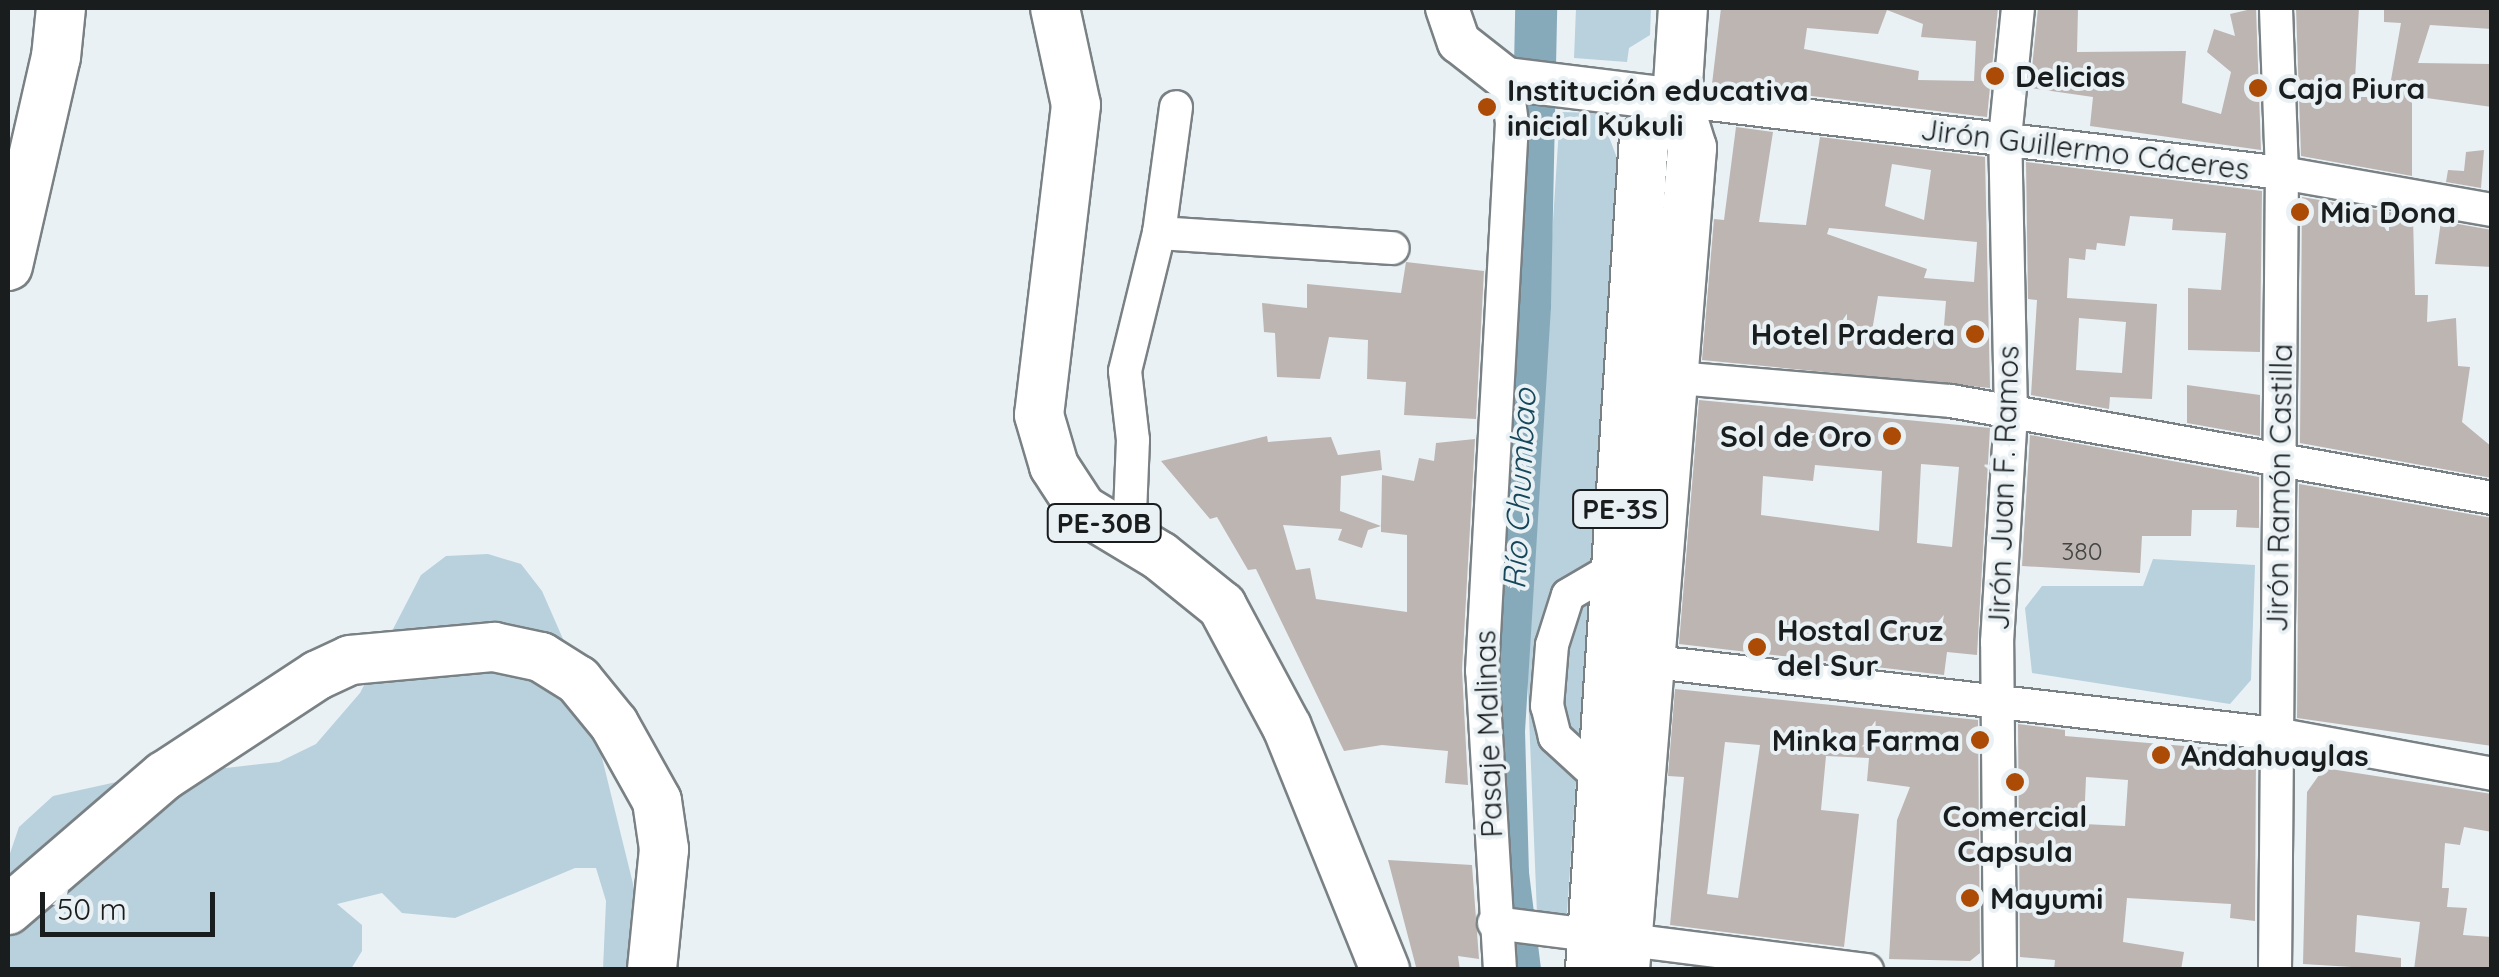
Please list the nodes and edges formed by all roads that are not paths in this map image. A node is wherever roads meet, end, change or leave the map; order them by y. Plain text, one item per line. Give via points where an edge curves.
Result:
1 (61, 8) edge
2 (1056, 8) edge
3 (1447, 8) edge
4 (1683, 8) edge
5 (2018, 8) edge
6 (2276, 8) edge
7 (1511, 80) junction
8 (1677, 100) junction
9 (1176, 107) dead end
10 (2005, 138) junction
11 (2282, 173) junction
12 (2492, 210) edge
13 (1159, 233) junction
14 (1393, 248) dead end
15 (8, 266) edge
16 (1648, 376) junction
17 (2011, 414) junction
18 (2280, 463) junction
19 (2492, 498) edge
20 (1128, 539) junction
21 (1616, 568) junction
22 (1628, 659) junction
23 (2000, 704) junction
24 (2275, 734) junction
25 (2492, 774) edge
26 (1604, 782) junction
27 (8, 910) edge
28 (1497, 924) junction
29 (1608, 952) edge
30 (652, 970) edge
31 (1385, 970) edge
32 (1500, 970) edge
33 (1867, 970) edge
34 (2000, 970) edge
35 (2276, 970) edge

1 - 15 highway
2 - 20 highway, PE-30B via 1076,105 1039,415 1054,466 1082,509
3 - 7 main road via 1459,42
4 - 8 highway
5 - 10 street, Jirón Juan F. Ramos
6 - 11 street, Jirón Ramón Castilla
7 - 8 main road
7 - 28 street, Pasaje Malinas via 1482,671
8 - 10 street, Jirón Guillermo Cáceres
8 - 16 highway, PE-3S via 1644,138
9 - 13 street
10 - 11 street, Jirón Guillermo Cáceres
10 - 17 street, Jirón Juan F. Ramos
11 - 12 street, Jirón Guillermo Cáceres
11 - 18 street, Jirón Ramón Castilla
13 - 14 street
13 - 20 street via 1125,371 1133,440
16 - 17 street via 1951,400
16 - 21 highway, PE-3S
16 - 22 highway, PE-3S
17 - 18 street
17 - 23 street, Jirón Juan F. Ramos via 1997,642
18 - 19 street
18 - 24 street, Jirón Ramón Castilla
20 - 31 highway, PE-30B via 1222,606 1287,726
21 - 22 highway, PE-3S
21 - 26 street via 1568,595 1552,645 1547,706 1556,737
22 - 23 street
22 - 26 highway, PE-3S
22 - 29 highway, PE-3S
23 - 24 street
23 - 34 street, Jirón Juan F. Ramos
24 - 25 street
24 - 35 street, Jirón Ramón Castilla
26 - 29 highway, PE-3S
27 - 30 highway via 164,776 318,675 350,660 494,646 541,656 578,680 614,724 657,802 664,848
28 - 29 street via 1542,926
28 - 32 street, Pasaje Malinas
29 - 33 street

